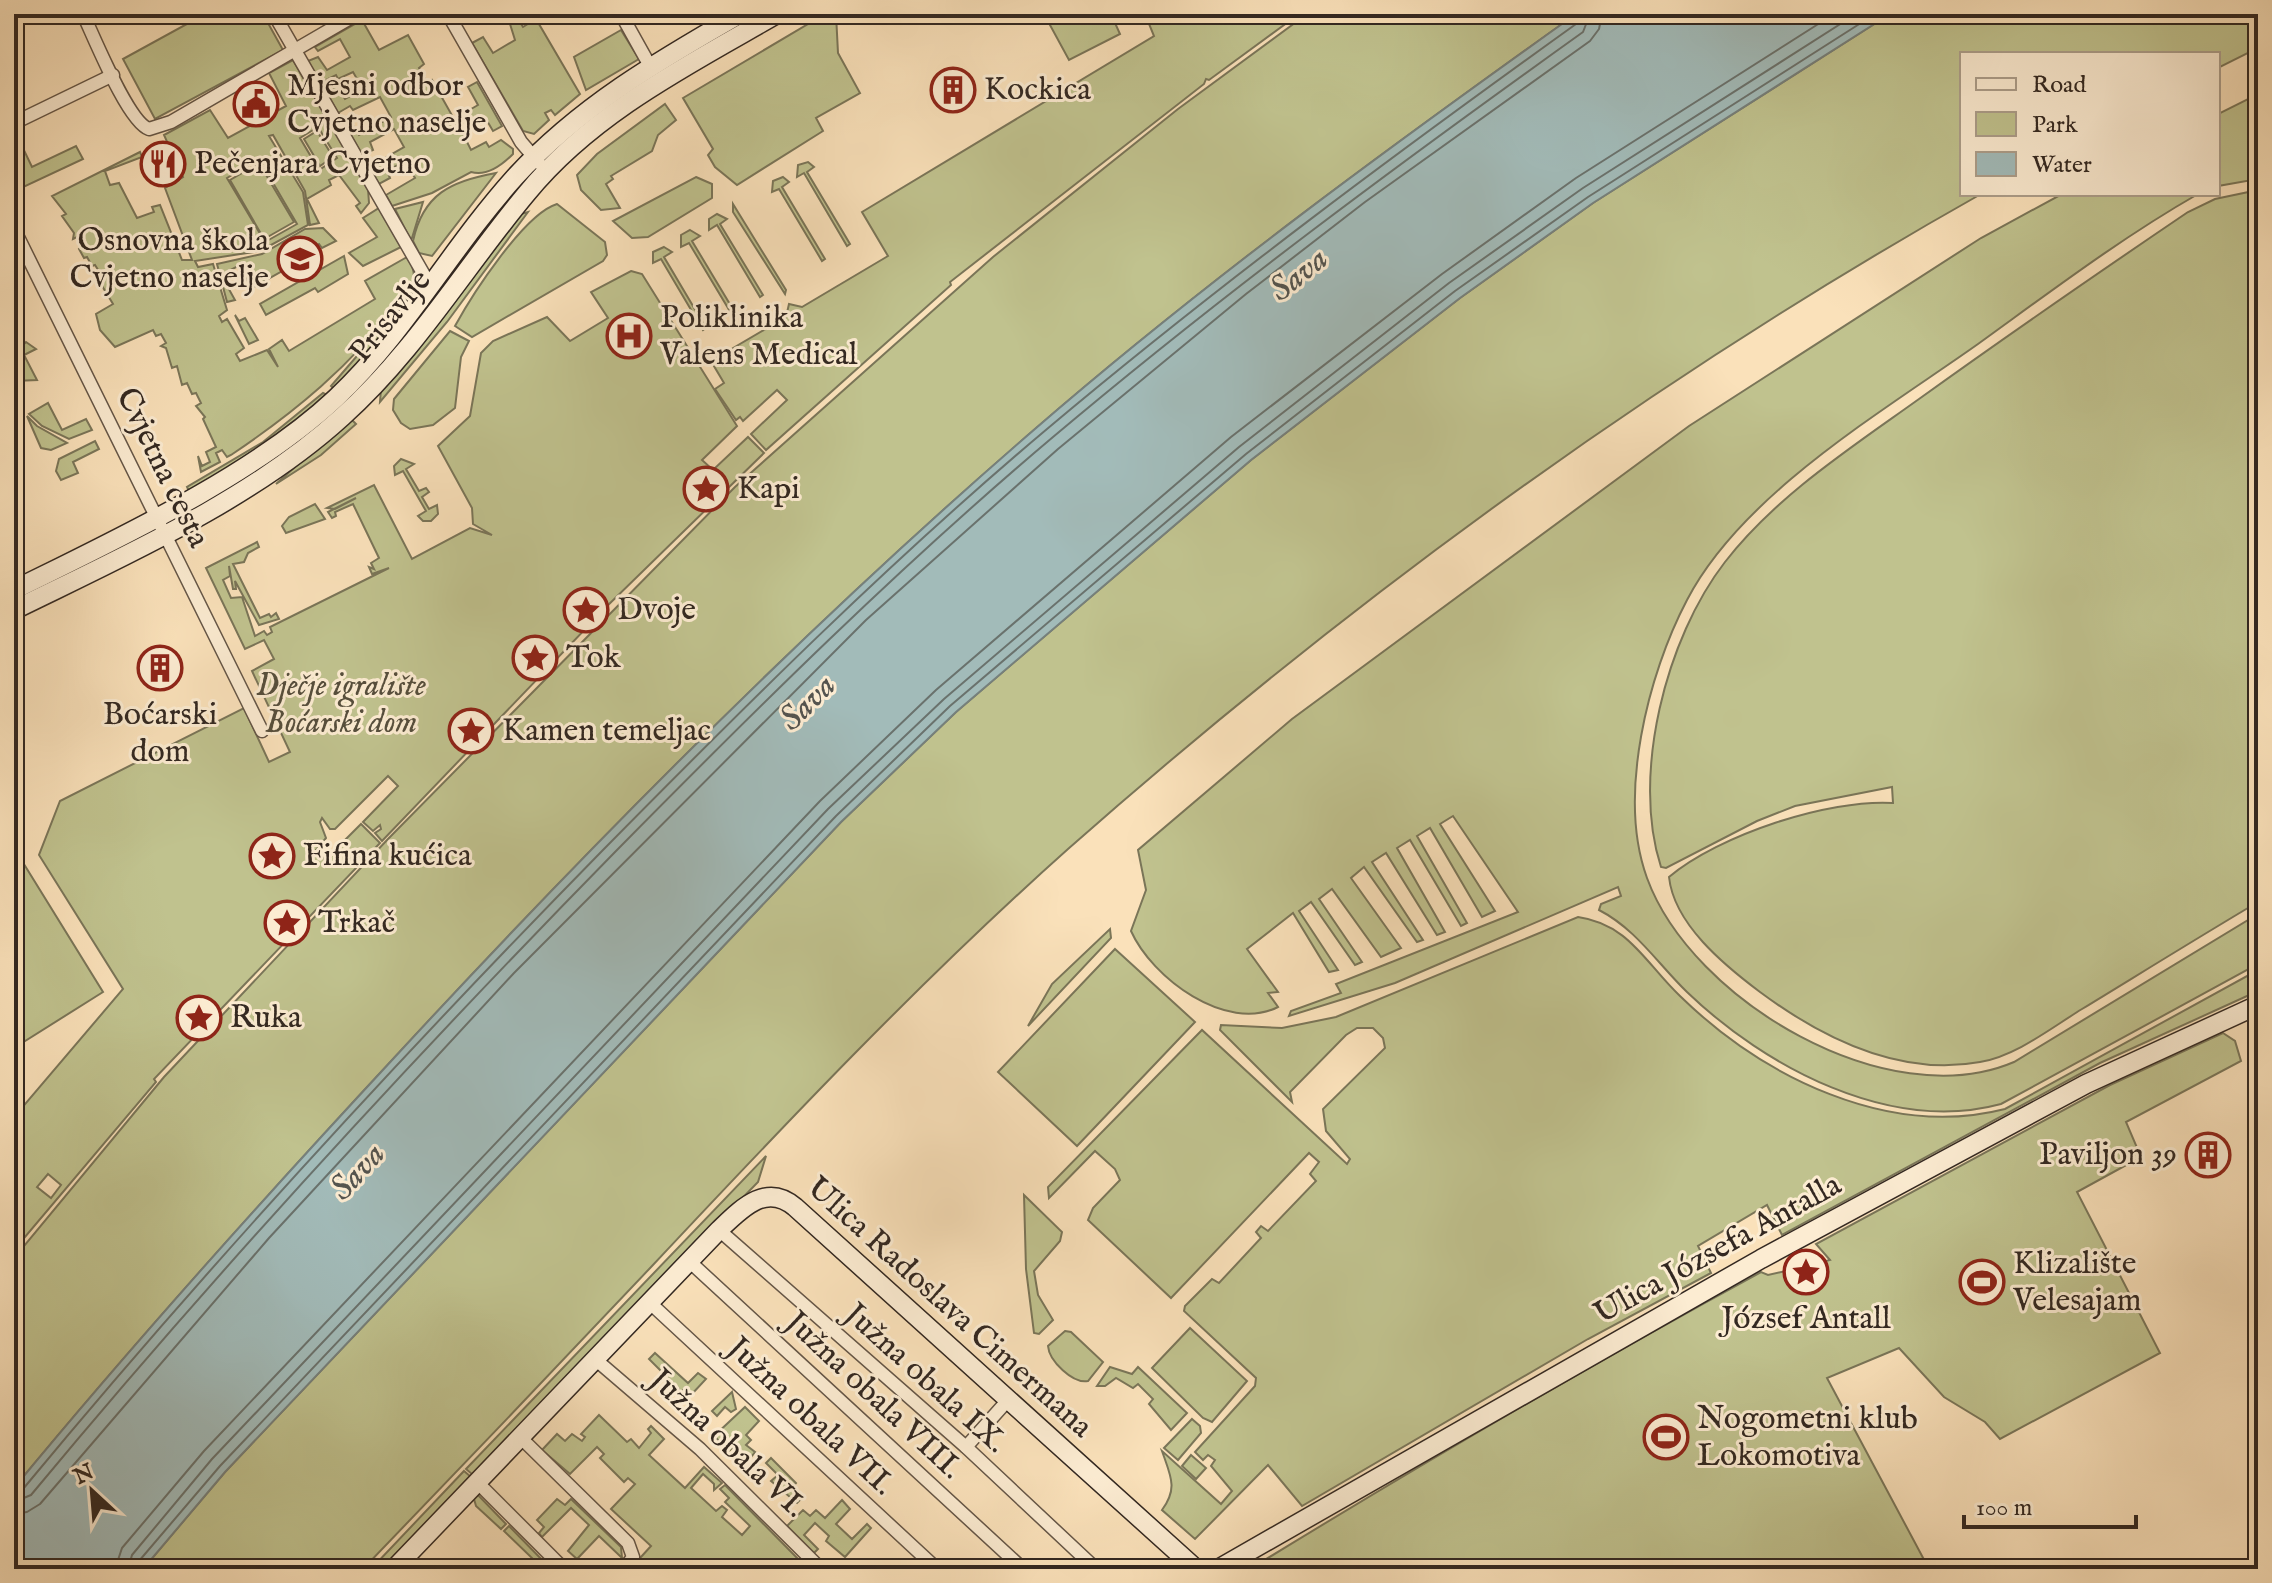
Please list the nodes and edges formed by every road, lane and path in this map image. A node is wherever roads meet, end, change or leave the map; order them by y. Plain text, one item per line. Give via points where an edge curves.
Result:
1 (83, 14) edge
2 (274, 14) edge
3 (357, 14) edge
4 (448, 14) edge
5 (621, 14) edge
6 (740, 14) edge
7 (777, 14) edge
8 (295, 50) junction
9 (650, 66) junction
10 (113, 75) junction
11 (14, 123) edge
12 (534, 157) junction
13 (547, 171) junction
14 (14, 229) edge
15 (431, 287) junction
16 (156, 515) junction
17 (164, 533) junction
18 (14, 590) edge
19 (14, 610) edge
20 (262, 731) dead end
21 (2258, 1005) edge
22 (719, 1230) junction
23 (689, 1261) junction
24 (649, 1302) junction
25 (595, 1359) junction
26 (1008, 1400) junction
27 (520, 1437) junction
28 (966, 1447) junction
29 (477, 1482) junction
30 (394, 1569) edge
31 (564, 1569) edge
32 (624, 1569) edge
33 (821, 1569) edge
34 (937, 1569) edge
35 (1023, 1569) edge
36 (1096, 1569) edge
37 (1196, 1569) edge
38 (1218, 1569) edge

1 - 10 street
2 - 8 street
3 - 8 street
4 - 12 street
5 - 9 street
6 - 9 street, Prisavlje
7 - 13 street, Prisavlje via 621,108
8 - 10 street via 171,122 145,129
8 - 15 street
9 - 12 street, Prisavlje via 592,106
10 - 11 street
12 - 13 street
12 - 15 street, Prisavlje
13 - 17 street, Prisavlje via 416,338 353,407 278,468
14 - 16 street, Cvjetna cesta
15 - 16 street, Prisavlje via 372,361 321,411 263,455
16 - 17 street, Cvjetna cesta
16 - 18 street, Prisavlje
17 - 19 street, Prisavlje
17 - 20 street, Cvjetna cesta
21 - 38 street, Ulica Józsefa Antalla via 2086,1084 1821,1226
22 - 23 street, Ulica Radoslava Cimermana
22 - 26 street, Ulica Radoslava Cimermana via 751,1201 770,1196 789,1201
22 - 28 street, Južna obala IX.
23 - 24 street, Ulica Radoslava Cimermana
23 - 35 street, Južna obala VIII.
24 - 25 street, Ulica Radoslava Cimermana
24 - 34 street, Južna obala VII.
25 - 27 street, Ulica Radoslava Cimermana
25 - 33 street, Južna obala VI. via 700,1449
26 - 28 street
26 - 37 street, Ulica Radoslava Cimermana
27 - 29 street, Ulica Radoslava Cimermana
27 - 32 street via 628,1543 633,1557
28 - 36 street, Južna obala IX.
29 - 30 street, Ulica Radoslava Cimermana
29 - 31 street

